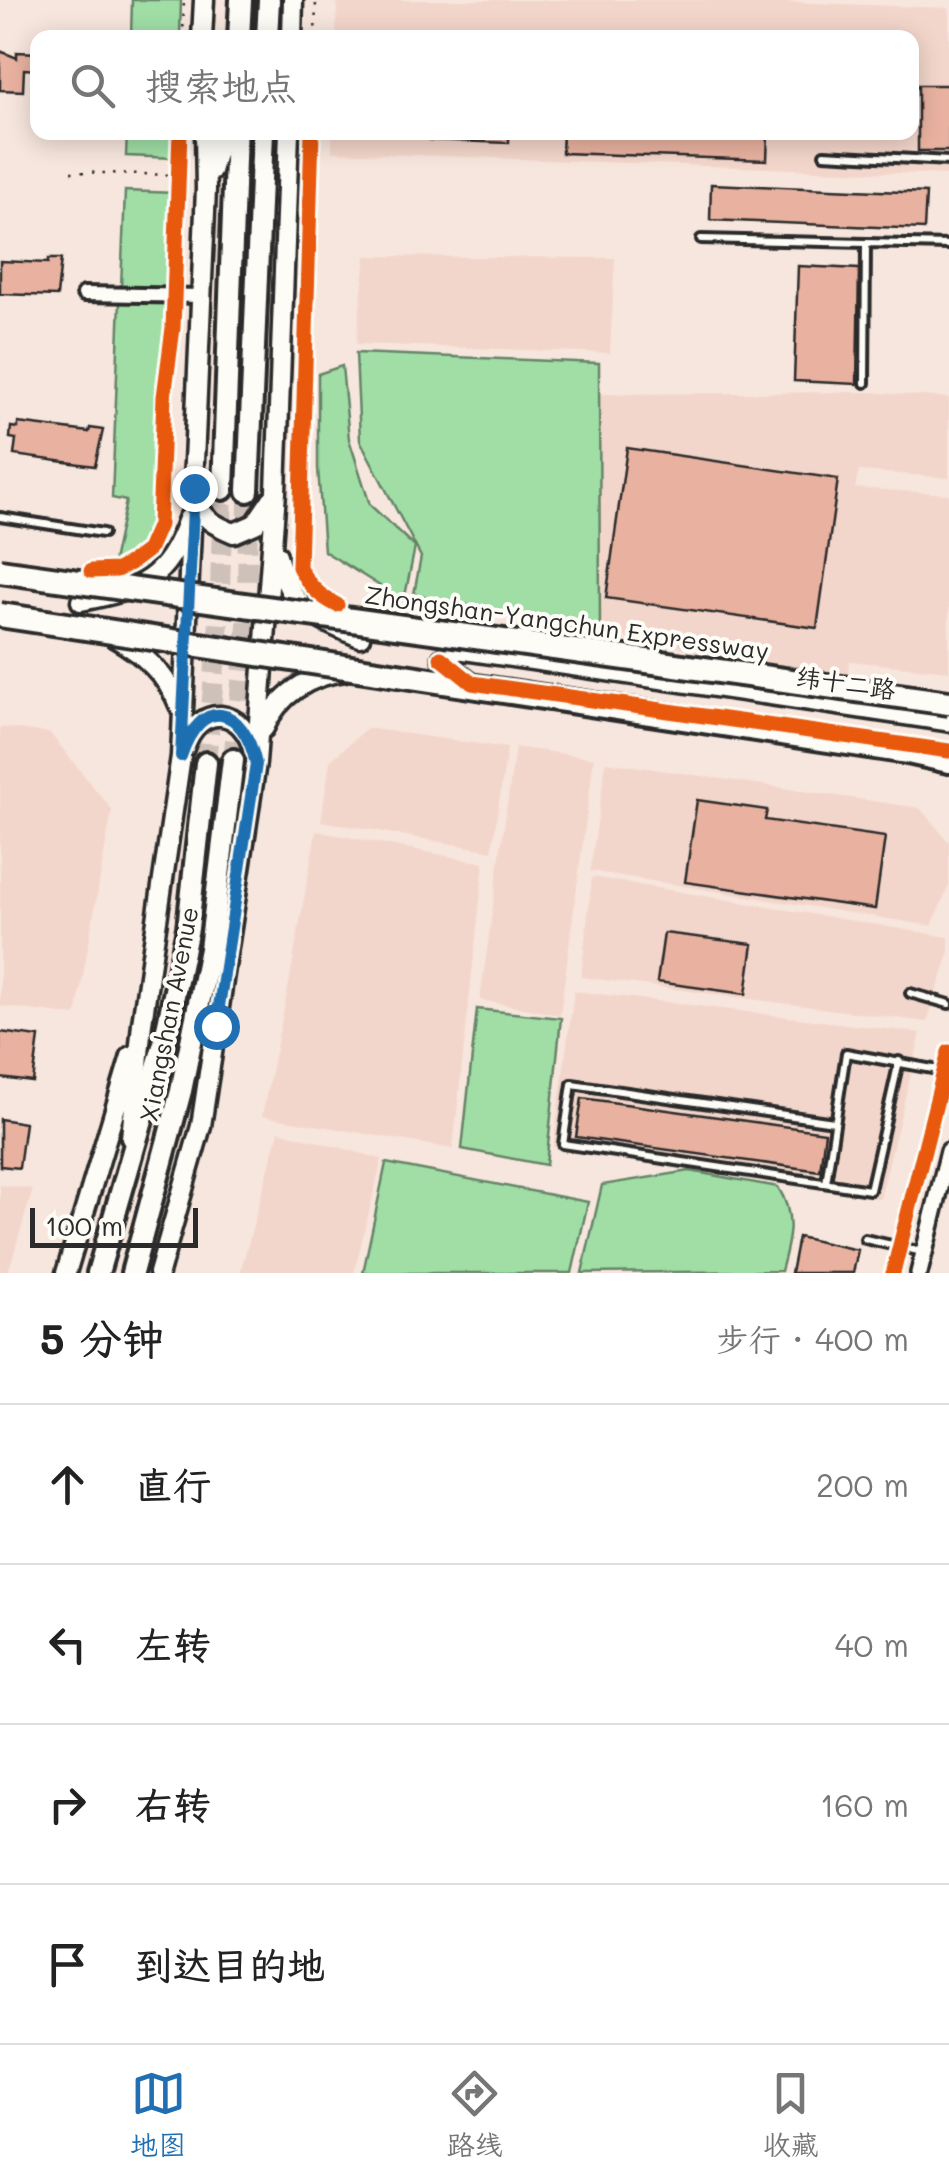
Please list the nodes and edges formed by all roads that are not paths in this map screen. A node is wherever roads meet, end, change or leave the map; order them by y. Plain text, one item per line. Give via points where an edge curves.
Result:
1 (204, 0) edge
2 (240, 0) edge
3 (269, 0) edge
4 (293, 0) edge
5 (202, 30) edge
6 (239, 30) edge
7 (267, 30) edge
8 (292, 30) edge
9 (205, 140) edge
10 (220, 140) edge
11 (236, 140) edge
12 (263, 140) edge
13 (277, 140) edge
14 (289, 140) edge
15 (824, 154) dead end
16 (949, 161) edge
17 (206, 189) junction
18 (287, 196) junction
19 (702, 239) dead end
20 (866, 243) junction
21 (949, 245) edge
22 (84, 294) dead end
23 (202, 296) junction
24 (864, 383) dead end
25 (223, 490) tunnel mouth
26 (248, 491) tunnel mouth
27 (276, 492) junction
28 (194, 496) junction
29 (0, 517) edge
30 (103, 533) dead end
31 (273, 537) junction
32 (0, 571) edge
33 (80, 600) dead end
34 (0, 615) edge
35 (114, 637) dead end
36 (360, 637) dead end
37 (373, 669) dead end
38 (183, 714) junction
39 (948, 717) edge
40 (258, 742) junction
41 (181, 756) junction
42 (949, 756) edge
43 (233, 760) tunnel mouth
44 (206, 763) tunnel mouth
45 (256, 764) junction
46 (910, 993) dead end
47 (949, 1004) edge
48 (142, 1022) junction
49 (216, 1026) junction
50 (899, 1061) junction
51 (949, 1072) edge
52 (834, 1122) junction
53 (949, 1151) edge
54 (127, 1176) junction
55 (156, 1183) junction
56 (826, 1184) junction
57 (865, 1239) dead end
58 (924, 1252) junction
59 (135, 1267) edge
60 (66, 1273) edge
61 (95, 1273) edge
62 (158, 1273) edge
63 (919, 1273) edge

1 - 5 main road
2 - 6 highway
3 - 7 highway
4 - 8 main road
9 - 17 main road
10 - 17 main road
11 - 25 highway
12 - 26 highway
13 - 18 main road
14 - 18 main road
15 - 16 lane
17 - 23 main road
18 - 27 main road
19 - 20 lane
20 - 21 lane
20 - 24 lane
22 - 23 street
23 - 28 main road
27 - 28 main road via 255,524 234,533 214,525
27 - 31 main road
28 - 33 main road via 162,570 119,594
28 - 38 main road
29 - 30 lane
31 - 36 main road via 290,595
31 - 40 main road
32 - 39 highway, Zhongshan-Yangchun Expressway, bridge
34 - 42 highway, bridge
35 - 38 main road via 171,685
37 - 40 main road via 314,678 287,694
38 - 41 main road
39 - 42 street, 纬十二路 via 461,650 441,658 472,683
40 - 45 main road
41 - 45 main road via 189,731 223,715 250,737
41 - 48 main road
43 - 55 highway, Xiangshan Avenue via 210,948
44 - 54 highway, Xiangshan Avenue via 188,928
45 - 49 main road
46 - 47 lane
48 - 54 main road
48 - 60 main road
49 - 55 main road
49 - 62 main road via 200,1126
50 - 51 lane
50 - 52 lane via 846,1053
50 - 56 lane via 870,1190
52 - 56 lane
52 - 56 lane via 572,1084 564,1144
53 - 58 street
54 - 61 highway, Xiangshan Avenue
55 - 59 highway, Xiangshan Avenue
57 - 58 lane
58 - 63 street

